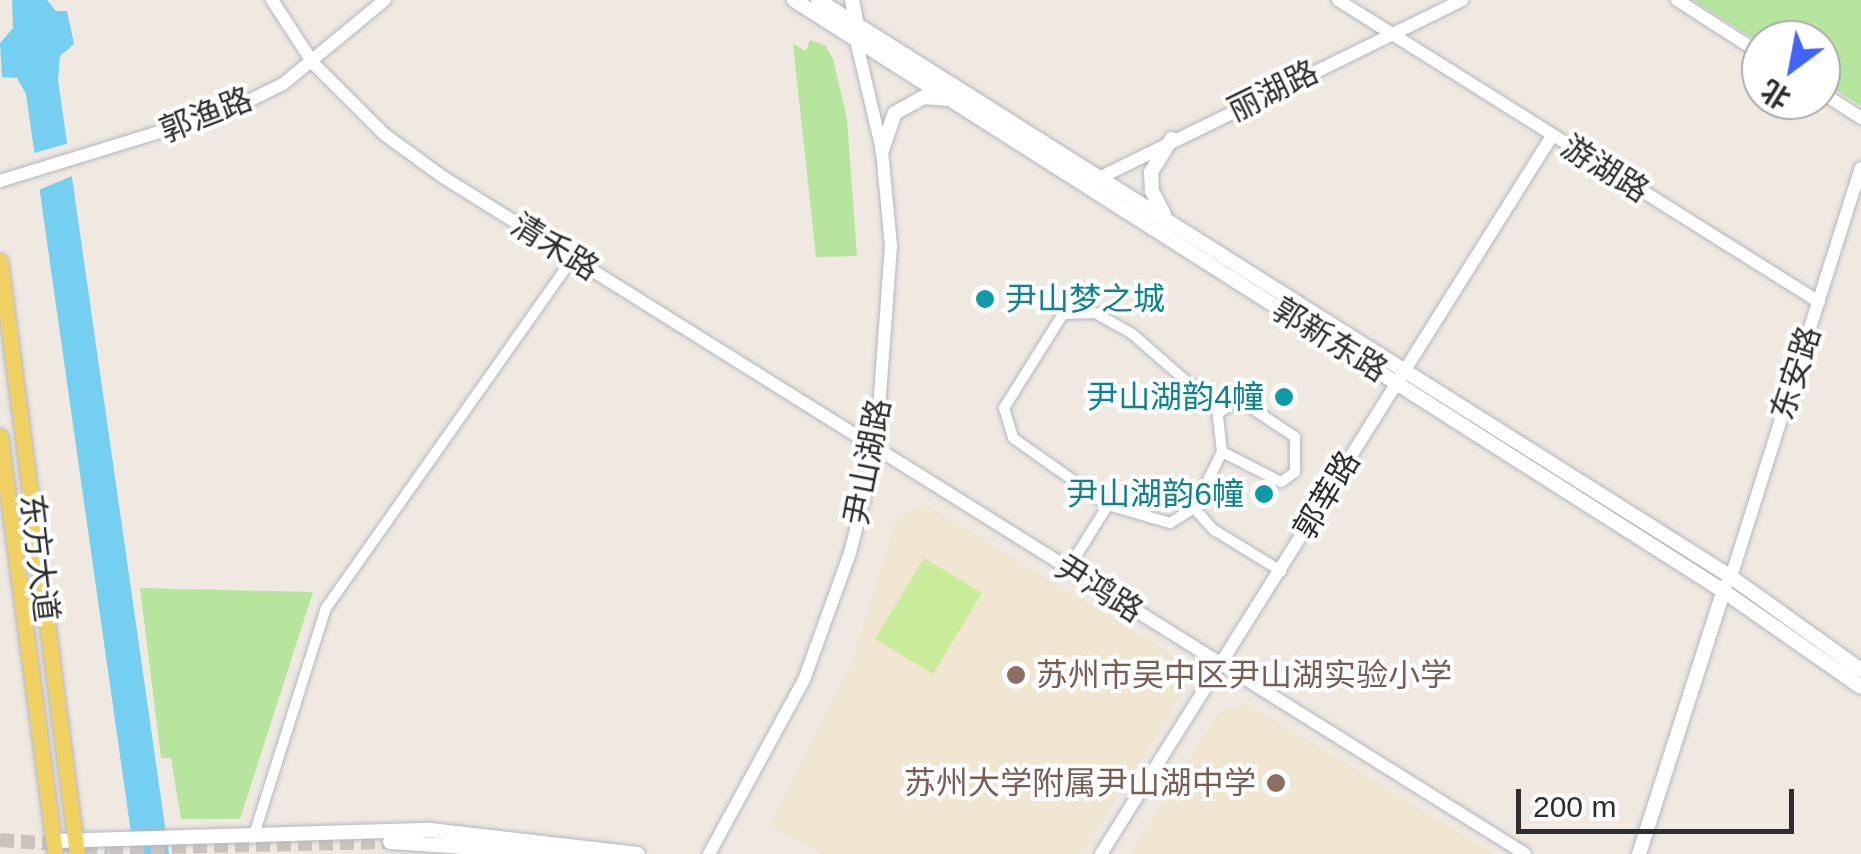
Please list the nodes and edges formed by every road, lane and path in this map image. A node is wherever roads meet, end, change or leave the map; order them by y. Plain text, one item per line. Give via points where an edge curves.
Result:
1 (272, 0) edge
2 (385, 0) edge
3 (794, 0) edge
4 (818, 0) edge
5 (840, 0) edge
6 (852, 0) edge
7 (1338, 0) edge
8 (1462, 0) edge
9 (1677, 0) edge
10 (844, 17) junction
11 (857, 33) junction
12 (1392, 34) junction
13 (1741, 41) edge
14 (313, 63) junction
15 (951, 100) junction
16 (1552, 136) junction
17 (1172, 140) junction
18 (882, 150) junction
19 (1861, 168) edge
20 (0, 181) edge
21 (1093, 182) junction
22 (1175, 226) junction
23 (573, 258) junction
24 (0, 261) edge
25 (1819, 302) junction
26 (1400, 377) junction
27 (1219, 413) junction
28 (0, 436) edge
29 (876, 450) junction
30 (1222, 452) junction
31 (1108, 505) junction
32 (1194, 508) junction
33 (1068, 569) junction
34 (1281, 571) junction
35 (1728, 588) junction
36 (1223, 666) junction
37 (1861, 670) edge
38 (1861, 688) edge
39 (253, 839) junction
40 (390, 842) tunnel mouth
41 (55, 848) edge
42 (77, 848) edge
43 (570, 854) edge
44 (638, 854) edge
45 (709, 854) edge
46 (1101, 854) edge
47 (1525, 854) edge
48 (1639, 854) edge
49 (1649, 854) edge

1 - 14 street, 清禾路
2 - 14 street, 郭渔路
3 - 11 main road, 郭新东路
4 - 10 main road
5 - 10 main road, 尹山湖路
6 - 11 main road, 尹山湖路
7 - 12 street, 游湖路
8 - 12 street, 丽湖路
9 - 13 street
10 - 11 main road, 尹山湖路
11 - 15 main road, 郭新东路
11 - 18 street, 尹山湖路
11 - 21 main road, 郭新东路
12 - 16 street, 游湖路
12 - 17 street, 丽湖路
14 - 20 street, 郭渔路 via 228,110
14 - 23 street, 清禾路 via 385,135
15 - 18 main road via 924,97 905,105 889,121
15 - 21 main road, 郭新东路
16 - 25 street, 游湖路
16 - 26 street, 郭莘路
17 - 21 street, 丽湖路
17 - 22 main road via 1150,181 1154,201
18 - 29 street, 尹山湖路 via 891,285
19 - 25 street, 东安路
21 - 22 main road, 郭新东路
21 - 26 main road, 郭新东路
22 - 26 main road, 郭新东路
23 - 29 street, 清禾路
23 - 39 street via 326,608
24 - 42 main road, 东方大道
25 - 35 street, 东安路
26 - 34 street, 郭莘路
26 - 35 main road, 郭新东路
27 - 30 street
27 - 30 street via 1238,399 1295,437 1295,472 1281,482
27 - 31 street via 1131,333 1095,312 1062,314 1004,408 1006,424 1013,438
28 - 41 main road, 东方大道
29 - 33 street, 尹鸿路
29 - 45 street, 尹山湖路 via 850,553 811,663
30 - 32 street
31 - 32 street via 1170,524
31 - 33 street
32 - 34 street via 1214,530
33 - 36 street, 尹鸿路
34 - 36 street, 郭莘路
35 - 37 main road, 郭新东路
35 - 38 main road, 郭新东路
35 - 48 main road, 东安路
35 - 49 main road, 东安路
36 - 46 street, 郭莘路
36 - 47 street, 尹鸿路
39 - 42 main road
39 - 44 main road via 310,831 430,830
40 - 43 main road
41 - 42 main road

